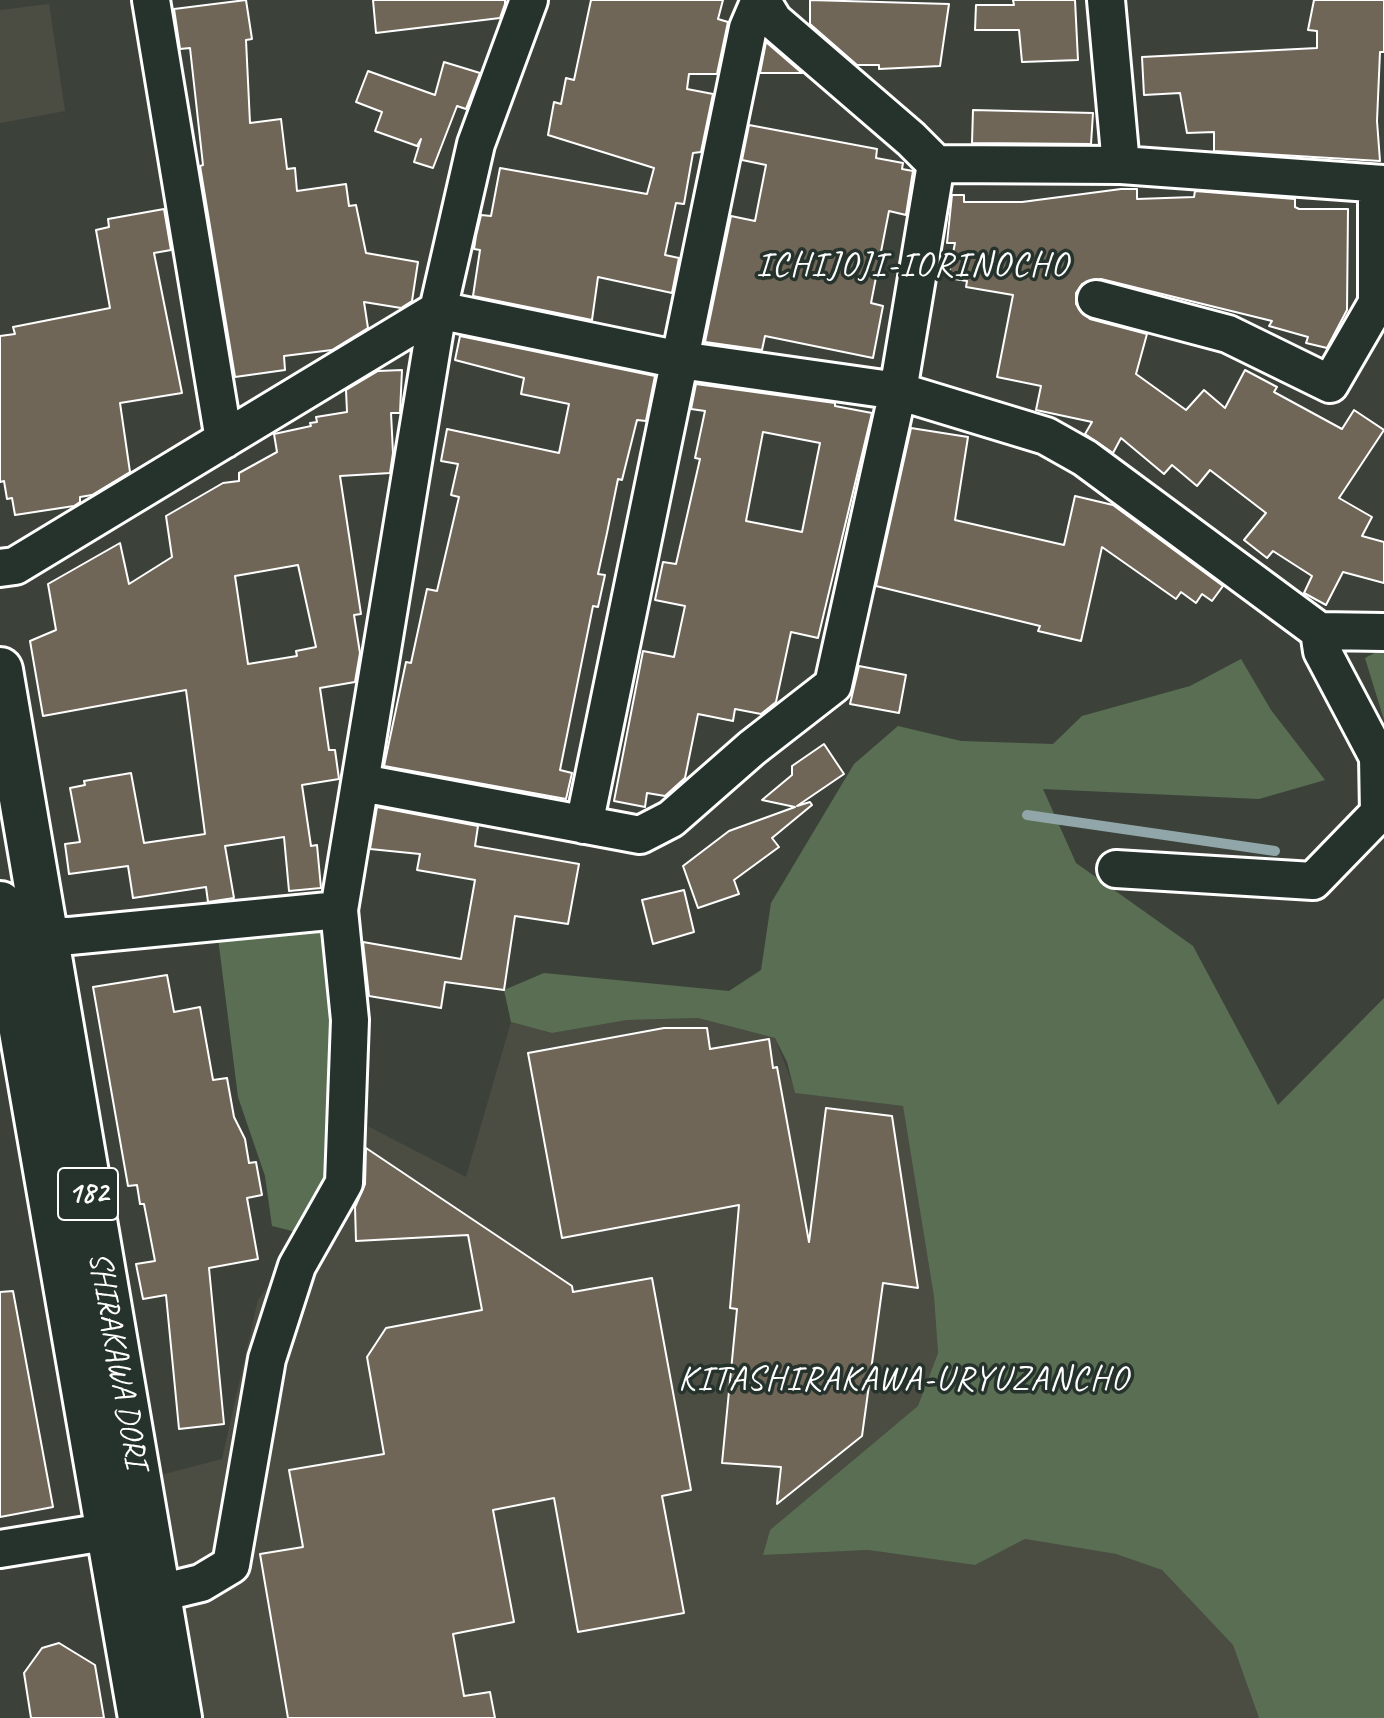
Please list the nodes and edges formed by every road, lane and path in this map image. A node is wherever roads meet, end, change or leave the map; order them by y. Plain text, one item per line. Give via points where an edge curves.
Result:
1 (151, 0) edge
2 (529, 0) edge
3 (760, 0) edge
4 (1106, 0) edge
5 (936, 164) junction
6 (1121, 165) junction
7 (1381, 184) edge
8 (1096, 299) dead end
9 (438, 310) junction
10 (680, 360) junction
11 (898, 391) junction
12 (224, 440) junction
13 (0, 568) edge
14 (1319, 631) junction
15 (1384, 632) edge
16 (0, 670) edge
17 (1381, 756) edge
18 (362, 783) junction
19 (584, 825) junction
20 (1116, 869) dead end
21 (339, 910) junction
22 (12, 927) edge
23 (127, 1528) junction
24 (0, 1549) edge
25 (139, 1598) junction
26 (141, 1718) edge
27 (179, 1718) edge

1 - 12 street
2 - 9 street via 476,144
3 - 5 street via 774,21
3 - 10 street via 748,28
4 - 6 street
5 - 6 street
5 - 11 street
6 - 7 street
7 - 8 street via 1377,303 1330,384 1228,334
9 - 10 street
9 - 12 street
9 - 18 street
10 - 11 street
10 - 19 street
11 - 14 street via 1046,436
11 - 19 street via 833,685 671,819 640,835
12 - 13 street via 15,566
14 - 15 street
14 - 17 street via 1322,651
16 - 22 main road, SHIRAKAWA DORI / 182
17 - 20 street via 1379,813 1313,881
18 - 19 street
18 - 21 street
21 - 22 street via 70,936
21 - 25 street via 350,1020 344,1183 297,1266 267,1359 231,1565 201,1583
22 - 23 main road, SHIRAKAWA DORI / 182
23 - 24 street
23 - 25 main road, SHIRAKAWA DORI / 182
25 - 26 main road, 182
25 - 27 main road, SHIRAKAWA DORI / 182

